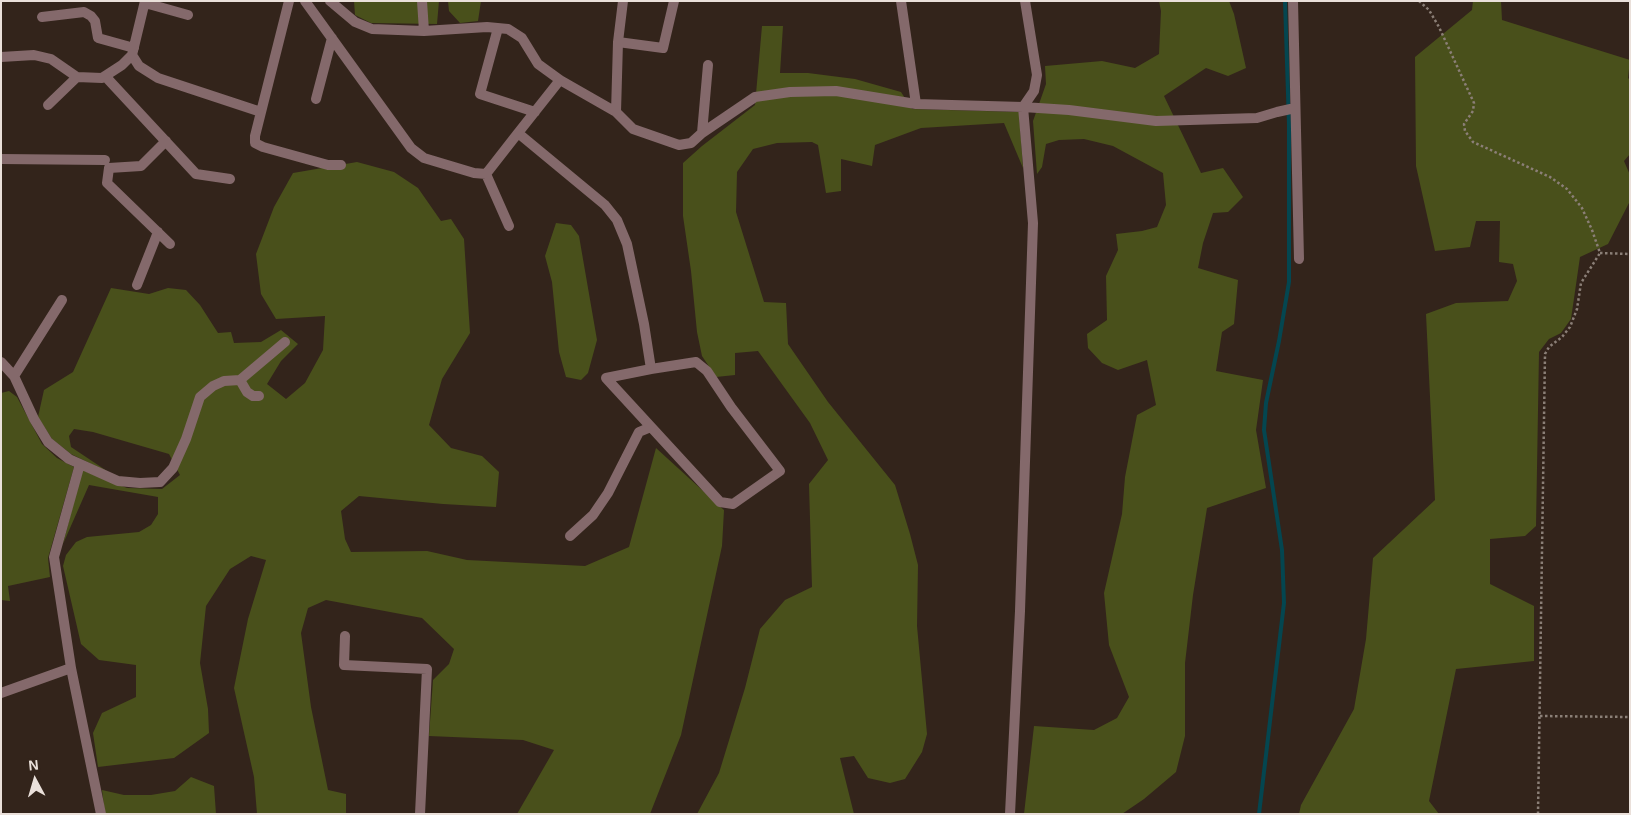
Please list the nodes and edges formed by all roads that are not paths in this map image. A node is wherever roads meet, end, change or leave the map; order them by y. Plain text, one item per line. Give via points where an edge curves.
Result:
1 (290, 1) edge
2 (305, 1) edge
3 (330, 1) edge
4 (422, 1) edge
5 (623, 1) edge
6 (674, 1) edge
7 (901, 1) edge
8 (1025, 1) edge
9 (1293, 1) edge
10 (145, 2) edge
11 (188, 15) dead end
12 (42, 17) dead end
13 (498, 28) junction
14 (424, 31) junction
15 (332, 38) junction
16 (618, 42) junction
17 (133, 52) junction
18 (1, 57) edge
19 (708, 65) dead end
20 (105, 76) junction
21 (77, 77) junction
22 (560, 80) junction
23 (316, 99) dead end
24 (916, 104) junction
25 (48, 105) dead end
26 (1023, 107) junction
27 (1291, 109) junction
28 (261, 112) junction
29 (535, 112) junction
30 (616, 112) junction
31 (518, 133) junction
32 (702, 133) junction
33 (166, 141) junction
34 (1, 159) edge
35 (105, 160) dead end
36 (341, 165) dead end
37 (486, 174) junction
38 (230, 179) dead end
39 (509, 226) dead end
40 (158, 232) junction
41 (170, 244) dead end
42 (1299, 259) dead end
43 (137, 285) dead end
44 (62, 300) dead end
45 (285, 342) dead end
46 (1, 362) edge
47 (651, 369) junction
48 (14, 376) junction
49 (240, 380) junction
50 (259, 396) dead end
51 (651, 427) junction
52 (80, 464) junction
53 (570, 536) dead end
54 (344, 636) dead end
55 (71, 668) junction
56 (1, 693) edge
57 (101, 814) edge
58 (420, 814) edge
59 (1010, 814) edge

1 - 28 street
2 - 15 street
3 - 14 street via 354,22 372,29
4 - 14 street
5 - 16 street
6 - 16 street via 663,48
7 - 24 street
8 - 26 street via 1037,75 1034,91
9 - 27 street
10 - 11 street
10 - 17 street
12 - 17 street via 84,12 95,21 98,38
13 - 14 street
13 - 22 street via 508,29 522,38 538,64
13 - 29 street via 480,94
15 - 23 street
15 - 37 street via 411,148 424,158
16 - 30 street
17 - 20 street via 122,65
17 - 28 street via 139,66 158,78
18 - 21 street via 34,55 51,59
19 - 32 street
20 - 21 street
20 - 33 street
21 - 25 street
22 - 29 street
22 - 30 street
24 - 26 street
24 - 32 street via 836,92 790,92 754,97
26 - 27 street via 1156,121 1257,118
26 - 59 street via 1033,223
27 - 42 street
28 - 36 street via 255,142 328,165
29 - 31 street
30 - 32 street via 633,129 679,146 691,143
31 - 37 street
31 - 47 street via 605,205 617,220 627,244
33 - 38 street via 196,174
33 - 40 street via 141,166 109,168 107,183
34 - 35 street
37 - 39 street
40 - 41 street
40 - 43 street
44 - 48 street
45 - 49 street
46 - 48 street
47 - 51 street via 606,378
47 - 51 street via 696,362 707,371 780,470 733,504 720,502
48 - 52 street via 48,442 69,460
49 - 50 street via 247,392
49 - 52 street via 224,381 200,397 173,468 160,482 118,481
51 - 53 street via 639,432 608,493 593,515
52 - 55 street via 54,557
54 - 58 street via 344,665 428,669
55 - 56 street
55 - 57 street

